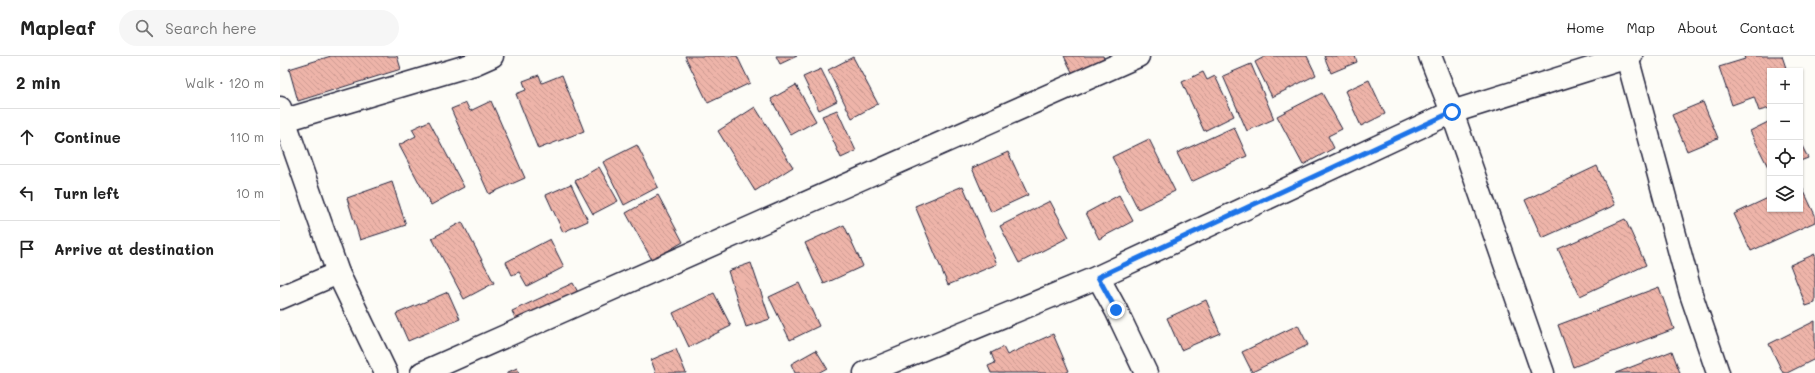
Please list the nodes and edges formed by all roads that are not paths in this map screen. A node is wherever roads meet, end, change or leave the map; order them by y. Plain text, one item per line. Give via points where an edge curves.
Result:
1 (492, 56) edge
2 (1138, 56) edge
3 (1430, 56) edge
4 (1629, 57) edge
5 (1452, 112) junction
6 (283, 114) edge
7 (338, 272) junction
8 (1098, 277) junction
9 (280, 298) edge
10 (386, 373) edge
11 (422, 373) edge
12 (865, 373) edge
13 (1146, 373) edge
14 (1543, 373) edge
15 (1718, 373) edge

1 - 6 street via 474,64
2 - 11 street
3 - 5 street
4 - 5 street
4 - 15 street via 1691,294
5 - 8 street
5 - 14 street
6 - 7 street
7 - 9 street
7 - 10 street
8 - 12 street
8 - 13 street

